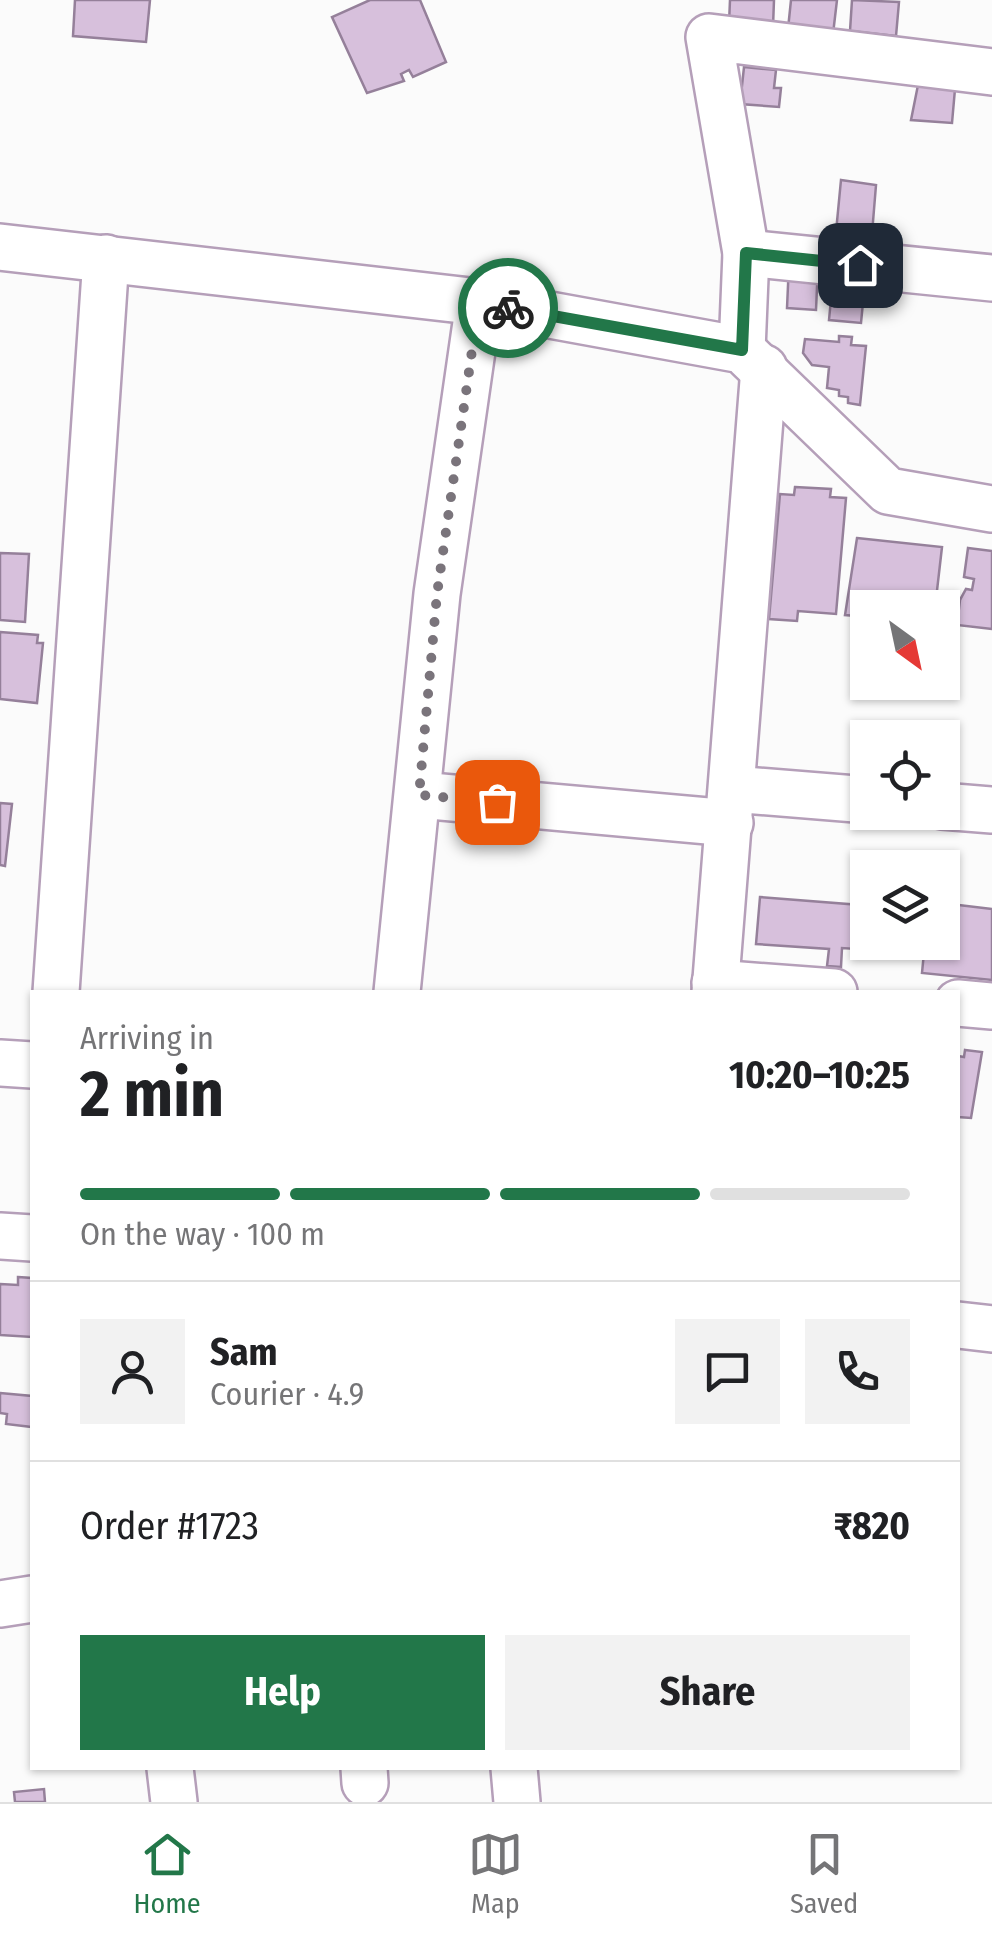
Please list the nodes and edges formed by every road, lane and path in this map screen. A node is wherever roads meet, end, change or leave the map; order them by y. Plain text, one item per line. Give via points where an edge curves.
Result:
1 (992, 72) edge
2 (0, 246) edge
3 (746, 253) junction
4 (106, 258) junction
5 (992, 278) edge
6 (479, 302) junction
7 (753, 359) junction
8 (992, 509) edge
9 (419, 795) junction
10 (850, 801) edge
11 (731, 806) junction
12 (960, 807) edge
13 (992, 810) edge
14 (715, 988) edge
15 (56, 990) edge
16 (396, 990) edge
17 (774, 990) edge
18 (960, 1003) edge
19 (992, 1006) edge
20 (0, 1063) edge
21 (30, 1065) edge
22 (0, 1236) edge
23 (30, 1238) edge
24 (960, 1325) edge
25 (992, 1328) edge
26 (30, 1599) edge
27 (0, 1604) edge
28 (170, 1770) edge
29 (514, 1770) edge
30 (174, 1802) edge
31 (517, 1802) edge

1 - 3 street via 708,37
2 - 4 street
3 - 5 street
3 - 7 street
4 - 6 street
4 - 15 street
6 - 7 street
6 - 9 street via 437,594
7 - 8 street via 888,491
7 - 11 street
9 - 11 street
9 - 16 street
10 - 11 street
11 - 14 street
12 - 13 street
14 - 17 street
18 - 19 street
20 - 21 street
22 - 23 street
24 - 25 street
26 - 27 street
28 - 30 street
29 - 31 street

